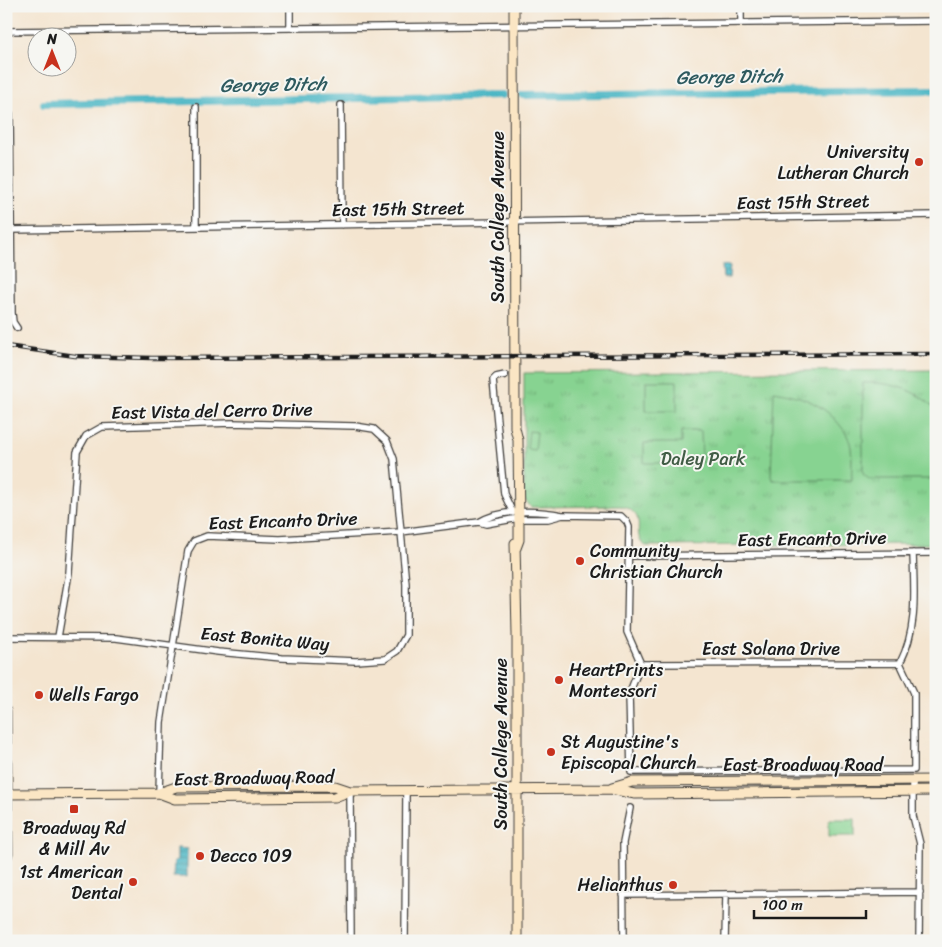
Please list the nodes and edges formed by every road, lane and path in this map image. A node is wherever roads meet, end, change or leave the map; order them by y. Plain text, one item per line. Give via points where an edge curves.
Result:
1 (290, 6) edge
2 (514, 6) edge
3 (741, 6) edge
4 (936, 21) edge
5 (741, 23) junction
6 (514, 25) junction
7 (290, 28) junction
8 (6, 31) edge
9 (341, 105) dead end
10 (196, 107) dead end
11 (10, 114) dead end
12 (936, 214) edge
13 (515, 222) junction
14 (342, 224) junction
15 (196, 226) junction
16 (10, 230) junction
17 (17, 328) dead end
18 (505, 375) dead end
19 (516, 516) junction
20 (401, 532) junction
21 (913, 553) junction
22 (936, 553) edge
23 (629, 556) junction
24 (6, 637) edge
25 (58, 637) junction
26 (173, 645) junction
27 (900, 663) junction
28 (641, 664) junction
29 (6, 711) edge
30 (913, 780) junction
31 (936, 780) edge
32 (611, 788) junction
33 (517, 789) junction
34 (350, 791) junction
35 (406, 791) junction
36 (913, 791) junction
37 (936, 791) edge
38 (159, 793) junction
39 (7, 794) edge
40 (630, 808) dead end
41 (6, 860) edge
42 (920, 892) junction
43 (726, 894) junction
44 (623, 896) junction
45 (350, 941) edge
46 (405, 941) edge
47 (517, 941) edge
48 (624, 941) edge
49 (725, 941) edge
50 (919, 941) edge

1 - 7 street
2 - 6 main road, South College Avenue
3 - 5 street
4 - 5 street
5 - 6 street
6 - 7 street
6 - 13 main road, South College Avenue
7 - 8 street
9 - 14 street
10 - 15 street
11 - 16 street
12 - 13 street, East 15th Street
13 - 14 street, East 15th Street
13 - 19 main road, South College Avenue via 513,440
14 - 15 street, East 15th Street
15 - 16 street, East 15th Street
16 - 17 street via 12,313
18 - 19 street via 493,380 504,494
19 - 20 street, East Encanto Drive
19 - 23 street, East Encanto Drive via 548,519 616,515 624,519 628,527
19 - 33 main road, South College Avenue
20 - 25 street, East Vista del Cerro Drive via 394,459 388,441 374,429 232,423 102,427 86,436 77,452 68,581
20 - 26 street, East Encanto Drive via 280,539 207,536 194,541 188,551
20 - 26 street, East Bonita Way via 406,635 397,651 385,659 282,658
21 - 22 street, East Encanto Drive
21 - 23 street, East Encanto Drive
21 - 27 street via 913,624
23 - 28 street via 627,632
24 - 25 street, East Bonita Way
25 - 26 street, East Bonita Way via 116,638
26 - 38 street, East Encanto Drive via 161,722
27 - 28 street, East Solana Drive
27 - 28 street via 914,693 914,770 631,772 629,694
29 - 39 main road
30 - 31 main road, East Broadway Road
30 - 32 main road, East Broadway Road via 632,782
30 - 36 street
32 - 33 main road, East Broadway Road
32 - 36 main road, East Broadway Road via 635,794
33 - 35 main road, East Broadway Road
33 - 47 main road, South College Avenue
34 - 35 main road, East Broadway Road
34 - 38 main road, East Broadway Road via 335,786 176,787
34 - 45 street
35 - 46 street
36 - 37 main road, East Broadway Road
36 - 42 street via 920,844
38 - 39 main road, East Broadway Road
39 - 41 main road
40 - 44 street via 623,843
42 - 43 street
42 - 50 street
43 - 44 street
43 - 49 street
44 - 48 street

